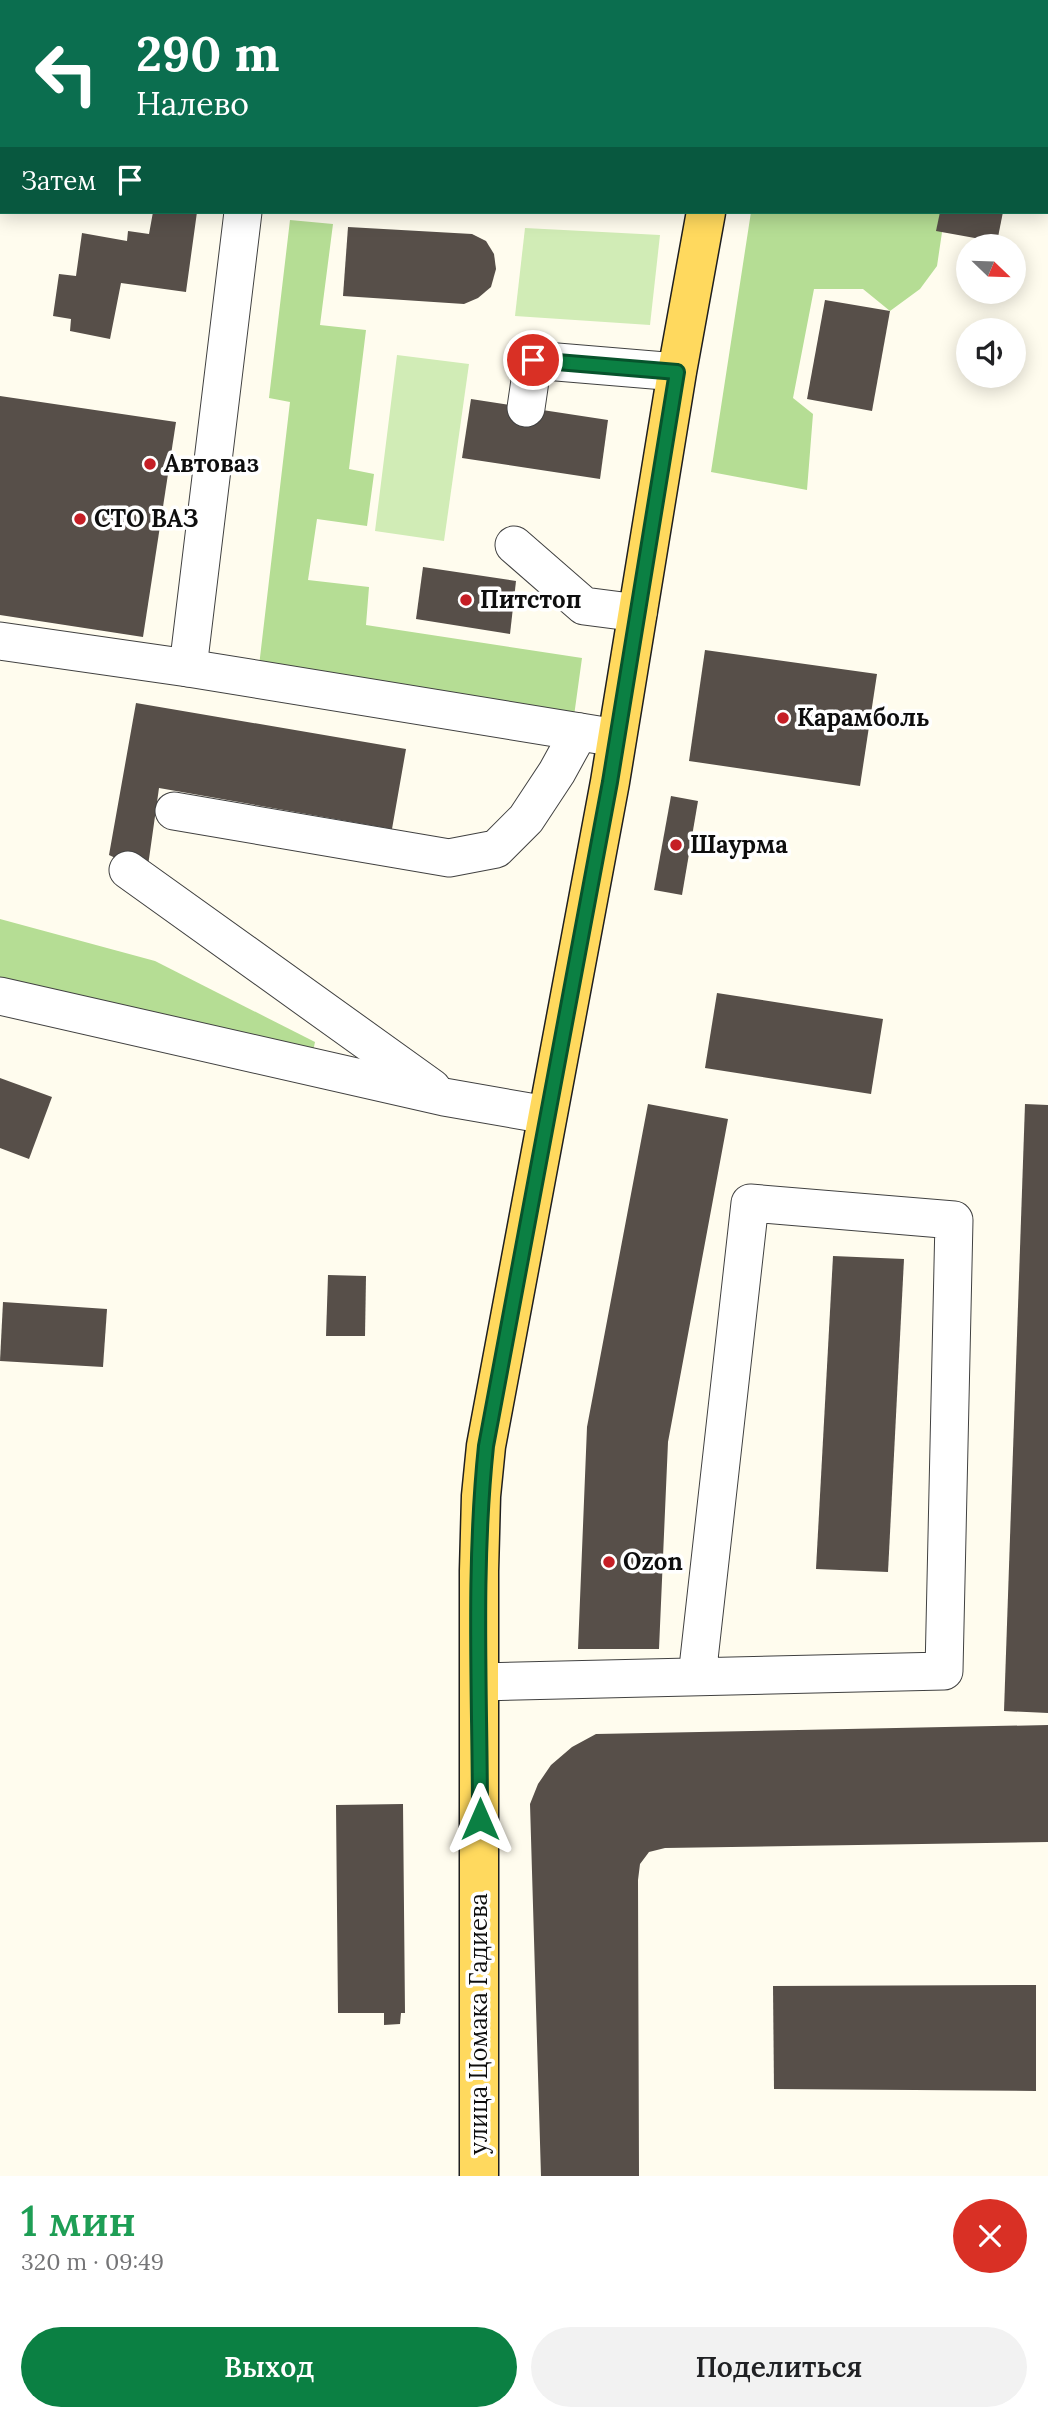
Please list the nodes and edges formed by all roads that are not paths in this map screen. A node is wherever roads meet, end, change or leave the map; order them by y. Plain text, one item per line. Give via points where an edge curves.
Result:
1 (243, 214) edge
2 (701, 214) edge
3 (677, 372) junction
4 (526, 408) dead end
5 (514, 545) dead end
6 (638, 613) junction
7 (0, 641) edge
8 (188, 668) junction
9 (579, 732) junction
10 (617, 737) junction
11 (174, 811) dead end
12 (128, 870) dead end
13 (0, 996) edge
14 (444, 1097) junction
15 (547, 1115) junction
16 (696, 1677) junction
17 (480, 1682) junction
18 (479, 2176) edge

1 - 8 lane
2 - 3 main road, улица Цомака Гадиева
3 - 4 lane via 533,360
3 - 6 main road, улица Цомака Гадиева
5 - 6 lane via 584,606
6 - 10 main road, улица Цомака Гадиева
7 - 8 lane
8 - 9 lane
9 - 10 lane
9 - 11 lane via 526,818 496,849 476,853 449,858
10 - 15 main road, улица Цомака Гадиева
12 - 14 lane
13 - 14 lane
14 - 15 lane
15 - 17 main road, улица Цомака Гадиева via 486,1446 479,1571
16 - 16 lane via 944,1671 954,1220 750,1203
16 - 17 lane
17 - 18 main road, улица Цомака Гадиева

